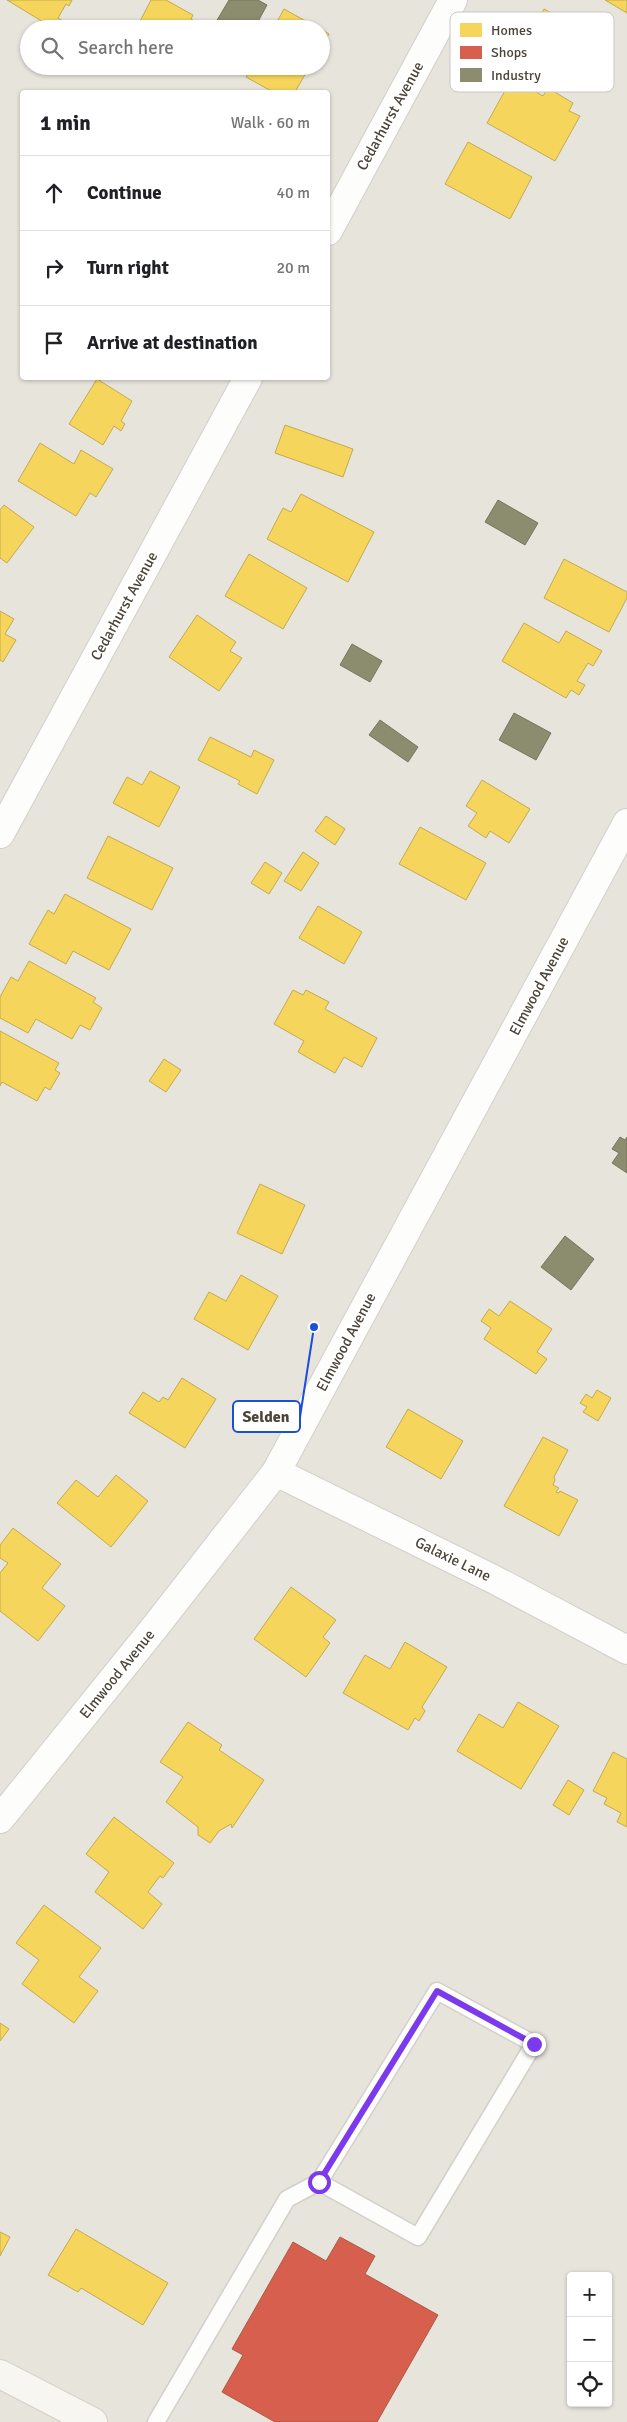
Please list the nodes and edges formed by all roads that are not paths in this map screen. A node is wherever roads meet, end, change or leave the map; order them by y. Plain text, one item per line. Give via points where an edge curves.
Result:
1 (453, 0) edge
2 (330, 227) edge
3 (247, 380) edge
4 (627, 823) edge
5 (0, 834) edge
6 (276, 1472) junction
7 (627, 1650) edge
8 (0, 1819) edge
9 (319, 2182) junction
10 (0, 2374) edge
11 (93, 2422) edge
12 (156, 2422) edge

1 - 2 street, Cedarhurst Avenue
3 - 5 street, Cedarhurst Avenue
4 - 6 street, Elmwood Avenue
6 - 7 street, Galaxie Lane
6 - 8 street, Elmwood Avenue
9 - 9 lane via 418,2236 534,2044 437,1991
9 - 12 lane via 287,2199
10 - 11 street

